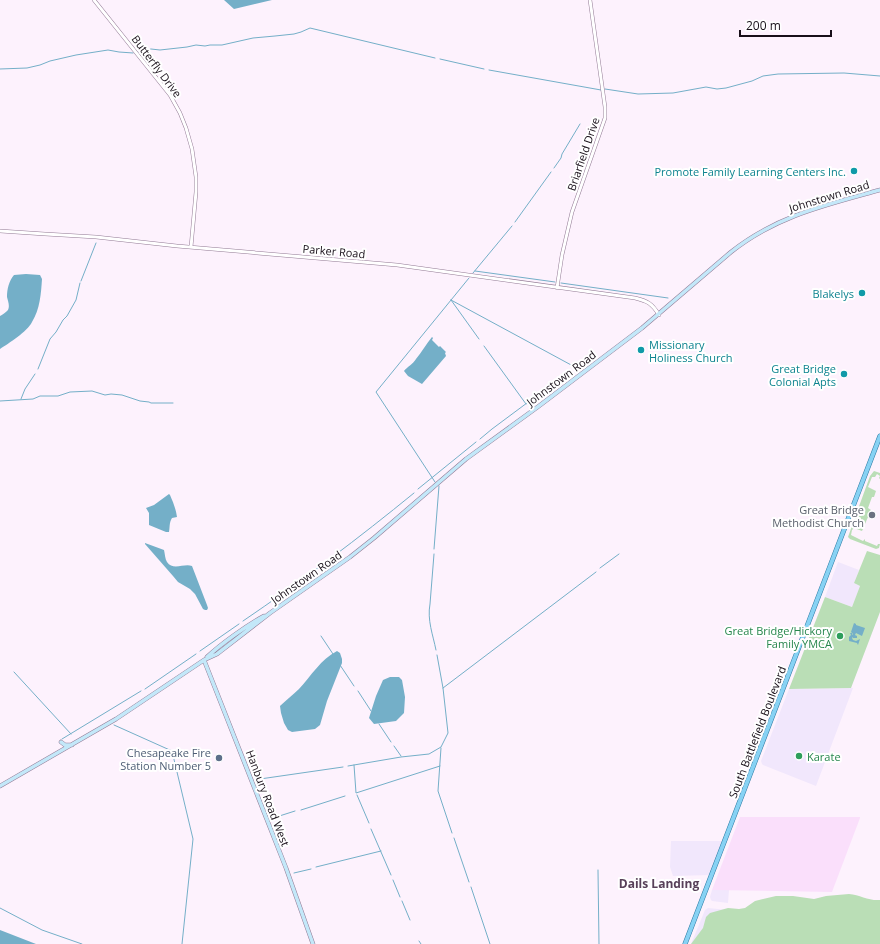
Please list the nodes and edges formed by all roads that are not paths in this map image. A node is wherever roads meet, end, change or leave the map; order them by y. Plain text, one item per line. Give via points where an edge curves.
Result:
1 (94, 0) edge
2 (590, 0) edge
3 (880, 190) edge
4 (0, 231) edge
5 (191, 247) junction
6 (557, 288) junction
7 (659, 315) junction
8 (880, 436) edge
9 (204, 660) junction
10 (62, 742) dead end
11 (73, 744) junction
12 (1, 784) edge
13 (686, 942) edge
14 (313, 944) edge

1 - 5 street, Butterfly Drive via 170,95 186,128 196,177
2 - 6 street, Briarfield Drive via 605,118 572,212
3 - 7 main road, Johnstown Road via 796,215 760,232 731,252
4 - 5 street, Parker Road via 96,237
5 - 6 street, Parker Road via 396,265
6 - 7 street, Parker Road via 635,298 650,304
7 - 9 main road, Johnstown Road via 466,459 350,557 216,654
8 - 13 main road, South Battlefield Boulevard
9 - 11 main road, Johnstown Road via 116,719
9 - 14 main road, Hanbury Road West via 286,868
10 - 11 main road
11 - 12 main road, Johnstown Road

